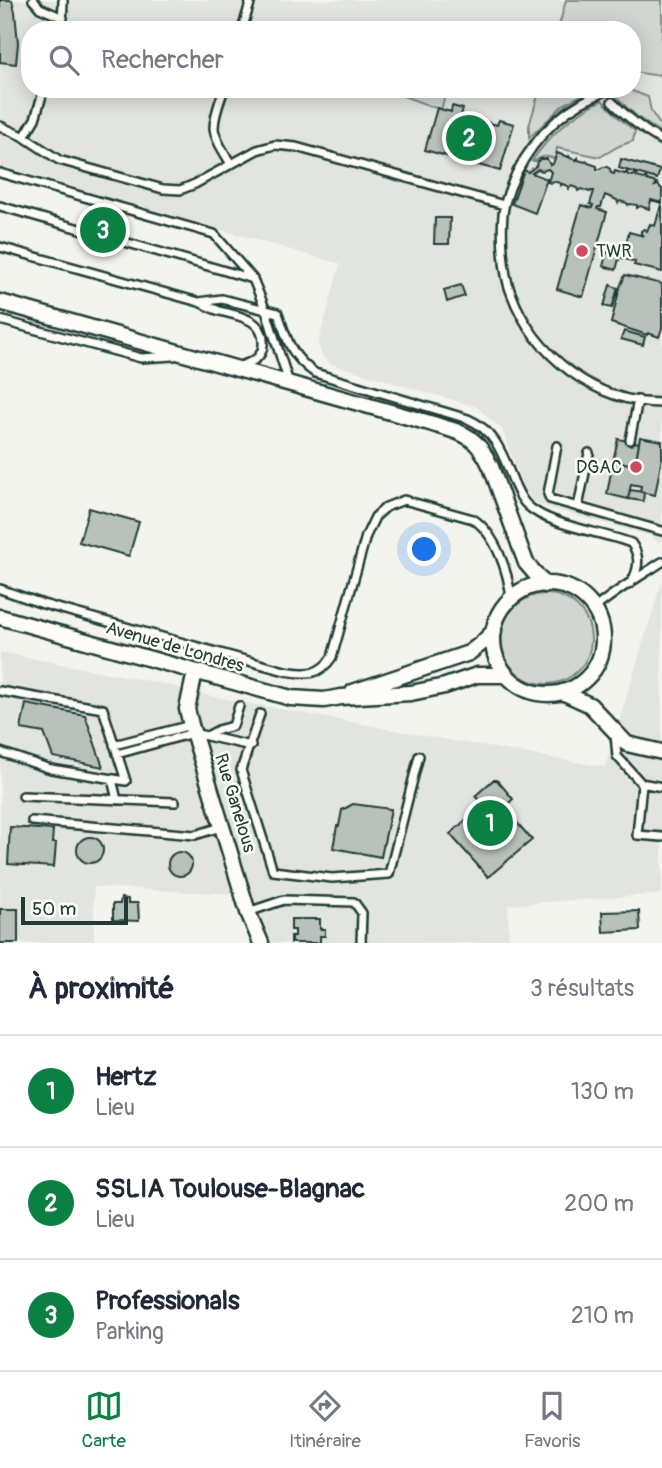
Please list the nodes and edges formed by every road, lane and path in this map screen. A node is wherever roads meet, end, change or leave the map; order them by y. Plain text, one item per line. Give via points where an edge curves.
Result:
1 (33, 0) edge
2 (63, 0) edge
3 (251, 0) edge
4 (63, 18) junction
5 (63, 21) edge
6 (245, 21) edge
7 (41, 98) edge
8 (221, 98) edge
9 (591, 98) edge
10 (612, 102) dead end
11 (0, 126) edge
12 (24, 136) junction
13 (662, 141) edge
14 (231, 164) junction
15 (0, 173) edge
16 (504, 205) junction
17 (0, 206) edge
18 (0, 247) edge
19 (253, 279) junction
20 (0, 302) edge
21 (199, 302) junction
22 (266, 311) junction
23 (0, 320) edge
24 (185, 355) junction
25 (234, 369) junction
26 (289, 383) junction
27 (638, 400) junction
28 (662, 403) edge
29 (629, 440) dead end
30 (557, 446) dead end
31 (589, 453) dead end
32 (578, 507) junction
33 (662, 531) edge
34 (662, 562) edge
35 (631, 583) junction
36 (545, 584) junction
37 (0, 589) edge
38 (511, 598) junction
39 (594, 609) junction
40 (0, 617) edge
41 (494, 631) junction
42 (195, 672) junction
43 (591, 674) junction
44 (506, 675) junction
45 (0, 691) edge
46 (562, 692) junction
47 (341, 697) junction
48 (590, 705) junction
49 (239, 706) dead end
50 (260, 714) dead end
51 (614, 731) junction
52 (197, 732) junction
53 (114, 745) junction
54 (251, 746) junction
55 (0, 752) edge
56 (662, 752) edge
57 (117, 754) junction
58 (419, 755) dead end
59 (112, 779) junction
60 (642, 784) junction
61 (662, 787) edge
62 (23, 796) dead end
63 (117, 800) junction
64 (175, 802) dead end
65 (32, 821) dead end
66 (221, 827) junction
67 (662, 837) edge
68 (248, 912) junction
69 (261, 943) edge
70 (361, 943) edge

1 - 4 lane
2 - 4 lane
3 - 6 lane
4 - 5 lane
7 - 12 lane
8 - 14 lane via 214,130
9 - 16 lane via 559,118 534,144
10 - 13 lane
11 - 12 lane
12 - 14 lane via 58,160 163,189 180,190
14 - 16 lane via 275,145 296,146
15 - 19 lane via 214,234
16 - 27 lane via 502,238 509,290 534,338 594,387
17 - 19 lane
18 - 21 lane
19 - 22 lane
20 - 24 street
21 - 22 lane via 222,299
21 - 25 lane via 248,318 260,329 260,355
22 - 26 lane
22 - 35 lane via 278,313 291,349 305,367 326,378 478,424 495,439 520,496 531,509 631,543 638,555
23 - 24 lane via 141,358
24 - 25 street
25 - 26 street
26 - 36 street via 472,439 491,467 526,563
27 - 28 lane
27 - 29 lane
30 - 32 lane via 548,494 550,499
31 - 32 lane
32 - 33 lane
34 - 35 lane
35 - 39 lane
36 - 38 street
36 - 39 street via 569,588
37 - 38 lane via 285,671 315,673 332,657 374,517 404,500 481,524 506,572
38 - 41 street
39 - 43 street via 603,642
40 - 42 street, Avenue de Londres
41 - 44 street via 495,656
41 - 47 street, Avenue de Londres via 469,653
42 - 47 street, Avenue de Londres via 291,698
42 - 52 street, Rue Ganelous via 187,709
43 - 46 street
43 - 48 street
44 - 46 street via 528,691
44 - 47 street, Avenue de Londres via 477,675 411,693
45 - 53 lane via 103,709
46 - 48 street
48 - 51 street
49 - 52 lane via 233,726
50 - 54 lane
51 - 56 street via 627,744
51 - 60 lane via 617,756
52 - 53 lane
52 - 54 lane
52 - 57 lane
52 - 66 street, Rue Ganelous
53 - 57 lane
54 - 58 lane via 241,770 273,871 332,878 389,874
55 - 59 lane via 51,769
57 - 59 lane via 126,781
59 - 63 lane
60 - 61 lane
60 - 67 lane via 637,835
62 - 63 lane
63 - 64 lane
65 - 66 lane via 195,835
66 - 68 street, Rue Ganelous
68 - 69 street, Rue Ganelous
68 - 70 lane via 284,900 354,902 362,913

